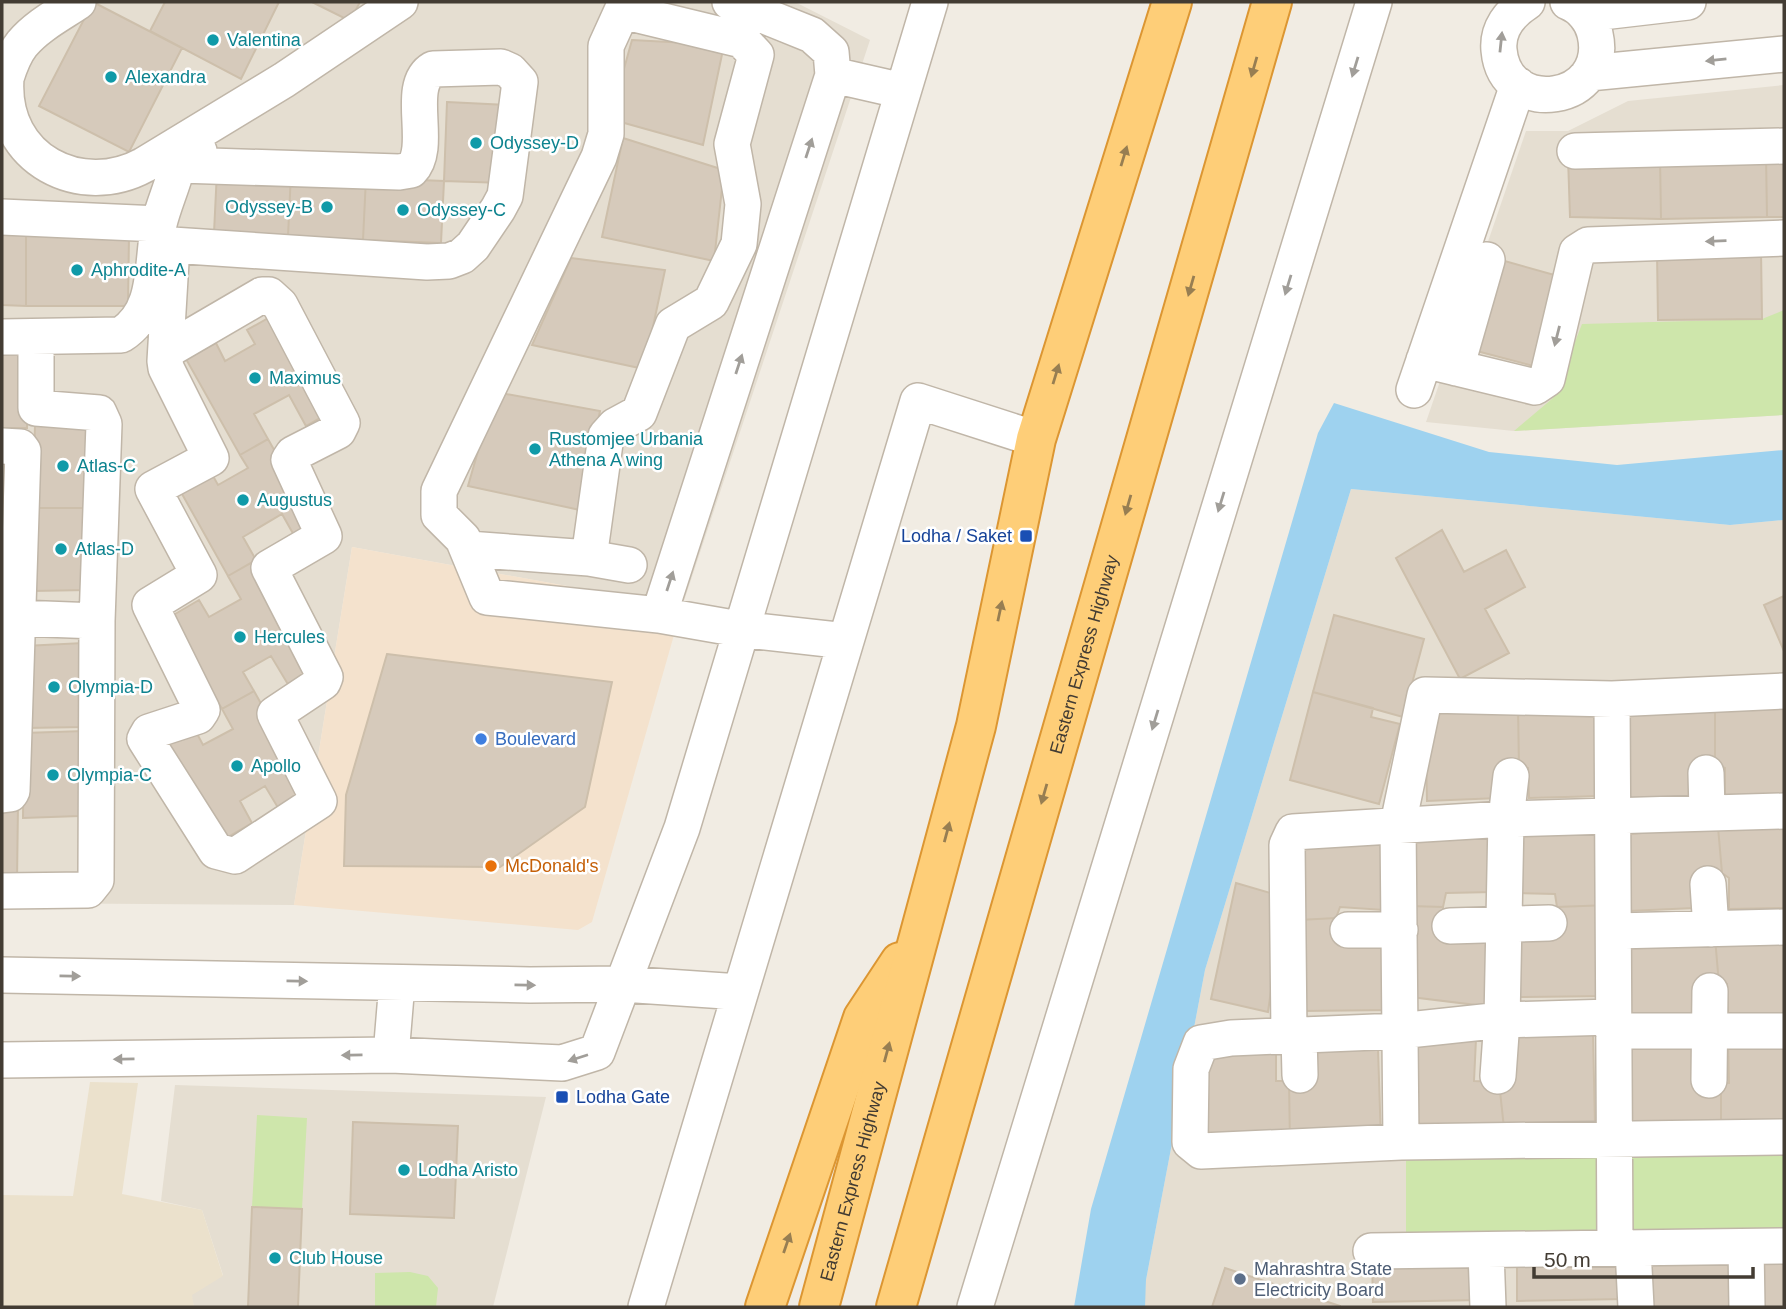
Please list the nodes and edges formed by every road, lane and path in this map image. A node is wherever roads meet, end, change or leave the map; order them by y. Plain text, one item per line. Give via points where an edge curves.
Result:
1 (78, 2) edge
2 (400, 2) edge
3 (730, 2) edge
4 (930, 2) edge
5 (1171, 2) edge
6 (1272, 2) edge
7 (1374, 2) edge
8 (1688, 2) edge
9 (1520, 4) edge
10 (624, 6) edge
11 (1576, 8) edge
12 (1784, 54) edge
13 (1589, 73) junction
14 (833, 75) junction
15 (1518, 85) junction
16 (903, 91) junction
17 (238, 107) junction
18 (1784, 146) edge
19 (1575, 151) dead end
20 (180, 165) junction
21 (2, 217) edge
22 (163, 238) junction
23 (1784, 238) edge
24 (1487, 260) dead end
25 (36, 337) junction
26 (2, 338) edge
27 (166, 351) junction
28 (1431, 373) junction
29 (1036, 439) junction
30 (2, 446) edge
31 (468, 549) junction
32 (589, 558) junction
33 (629, 565) dead end
34 (659, 615) junction
35 (19, 618) junction
36 (97, 621) junction
37 (739, 629) junction
38 (846, 641) junction
39 (1784, 691) edge
40 (1612, 699) junction
41 (1706, 774) dead end
42 (1511, 776) dead end
43 (2, 795) edge
44 (1707, 811) junction
45 (1784, 811) edge
46 (1612, 817) junction
47 (1506, 819) junction
48 (1398, 824) junction
49 (1708, 884) dead end
50 (2, 891) edge
51 (1549, 923) dead end
52 (1504, 924) junction
53 (1450, 926) dead end
54 (1784, 927) edge
55 (1711, 929) junction
56 (1348, 930) dead end
57 (1400, 930) junction
58 (920, 931) junction
59 (1615, 931) junction
60 (2, 975) edge
61 (397, 983) junction
62 (622, 984) junction
63 (1710, 991) dead end
64 (740, 992) junction
65 (1502, 1020) junction
66 (1613, 1024) junction
67 (1399, 1031) junction
68 (1710, 1031) junction
69 (1784, 1031) edge
70 (1294, 1035) junction
71 (391, 1055) junction
72 (2, 1060) edge
73 (1300, 1075) dead end
74 (1498, 1076) dead end
75 (1709, 1080) dead end
76 (1784, 1137) edge
77 (1401, 1142) junction
78 (1614, 1142) junction
79 (1784, 1246) edge
80 (1746, 1247) junction
81 (1624, 1248) junction
82 (1370, 1251) dead end
83 (1486, 1252) junction
84 (646, 1307) edge
85 (765, 1307) edge
86 (819, 1307) edge
87 (896, 1307) edge
88 (975, 1307) edge
89 (1488, 1307) edge
90 (1636, 1307) edge
91 (1746, 1307) edge

1 - 17 street via 33,32 9,66 2,100 4,119 26,156 79,178 120,176
2 - 17 street
3 - 14 street via 812,35 831,52
4 - 16 street
29 -> 5 highway, Eastern Express Highway
6 -> 87 highway, Eastern Express Highway
7 -> 88 street
8 - 11 street
15 -> 9 street via 1501,62 1499,47 1501,33
10 - 31 street via 606,46 606,134 599,157 439,491 439,515
10 - 32 street via 742,40 756,54 732,144 743,204 739,244 711,302 673,325 639,413 606,436
11 - 13 street via 1593,27 1597,43
12 -> 13 street
13 - 15 street via 1578,85 1556,94 1532,93
14 - 16 street
34 -> 14 street
15 - 28 street
16 - 37 street
17 - 20 street via 241,130
18 - 19 street
20 - 22 street
20 - 22 street via 411,170 419,157 421,86 426,74 433,69 501,68 520,82 505,196 462,256 427,262
21 - 22 street
22 - 25 street via 148,302 132,328 121,335
22 - 27 street
23 -> 28 street via 1588,245 1577,252 1547,379 1535,387
24 - 28 street
25 - 26 street
25 - 36 street via 36,408 99,413 103,419
27 - 27 street via 166,368 211,458 153,488 199,575 153,601 151,607 202,709 198,716 149,732 145,739 216,851 235,856 319,801 275,714 323,682 325,674 270,568 324,536 289,460 338,431 342,423 280,305 269,295
29 - 38 street via 918,401
58 -> 29 highway, Eastern Express Highway via 976,726
30 - 35 street via 23,451
31 - 32 street
31 - 34 street via 487,597
32 - 33 street
34 - 37 street
35 - 36 street
35 - 43 street via 12,791
36 - 50 street via 95,884 88,890
37 - 38 street
37 - 62 street via 682,828
38 - 64 street
39 - 40 street
40 - 46 street
40 - 48 street via 1425,695
41 - 44 street
42 - 47 street
44 - 45 street
44 - 46 street
46 - 47 street
46 - 59 street
47 - 48 street
47 - 52 street
48 - 57 street
48 - 70 street via 1293,832 1287,845
49 - 55 street
51 - 52 street
52 - 53 street
52 - 65 street
54 - 55 street
55 - 59 street
56 - 57 street
57 - 67 street
85 -> 58 highway via 863,1018
86 -> 58 highway, Eastern Express Highway
59 - 66 street
60 -> 61 street
61 -> 62 street
61 - 71 street
62 - 64 street
62 -> 71 street via 597,1052 562,1063
63 - 68 street
64 - 84 street
65 - 66 street
65 - 67 street
65 - 74 street
66 - 68 street
66 - 78 street
67 - 70 street
67 - 77 street
68 - 69 street
68 - 75 street
70 - 73 street
70 - 77 street via 1201,1043 1191,1069 1190,1142 1201,1151
71 -> 72 street
76 - 78 street
77 - 78 street
78 - 81 street
79 - 80 street
80 - 81 street
80 - 91 street
81 - 83 street
81 - 90 street
82 - 83 street
83 - 89 street

